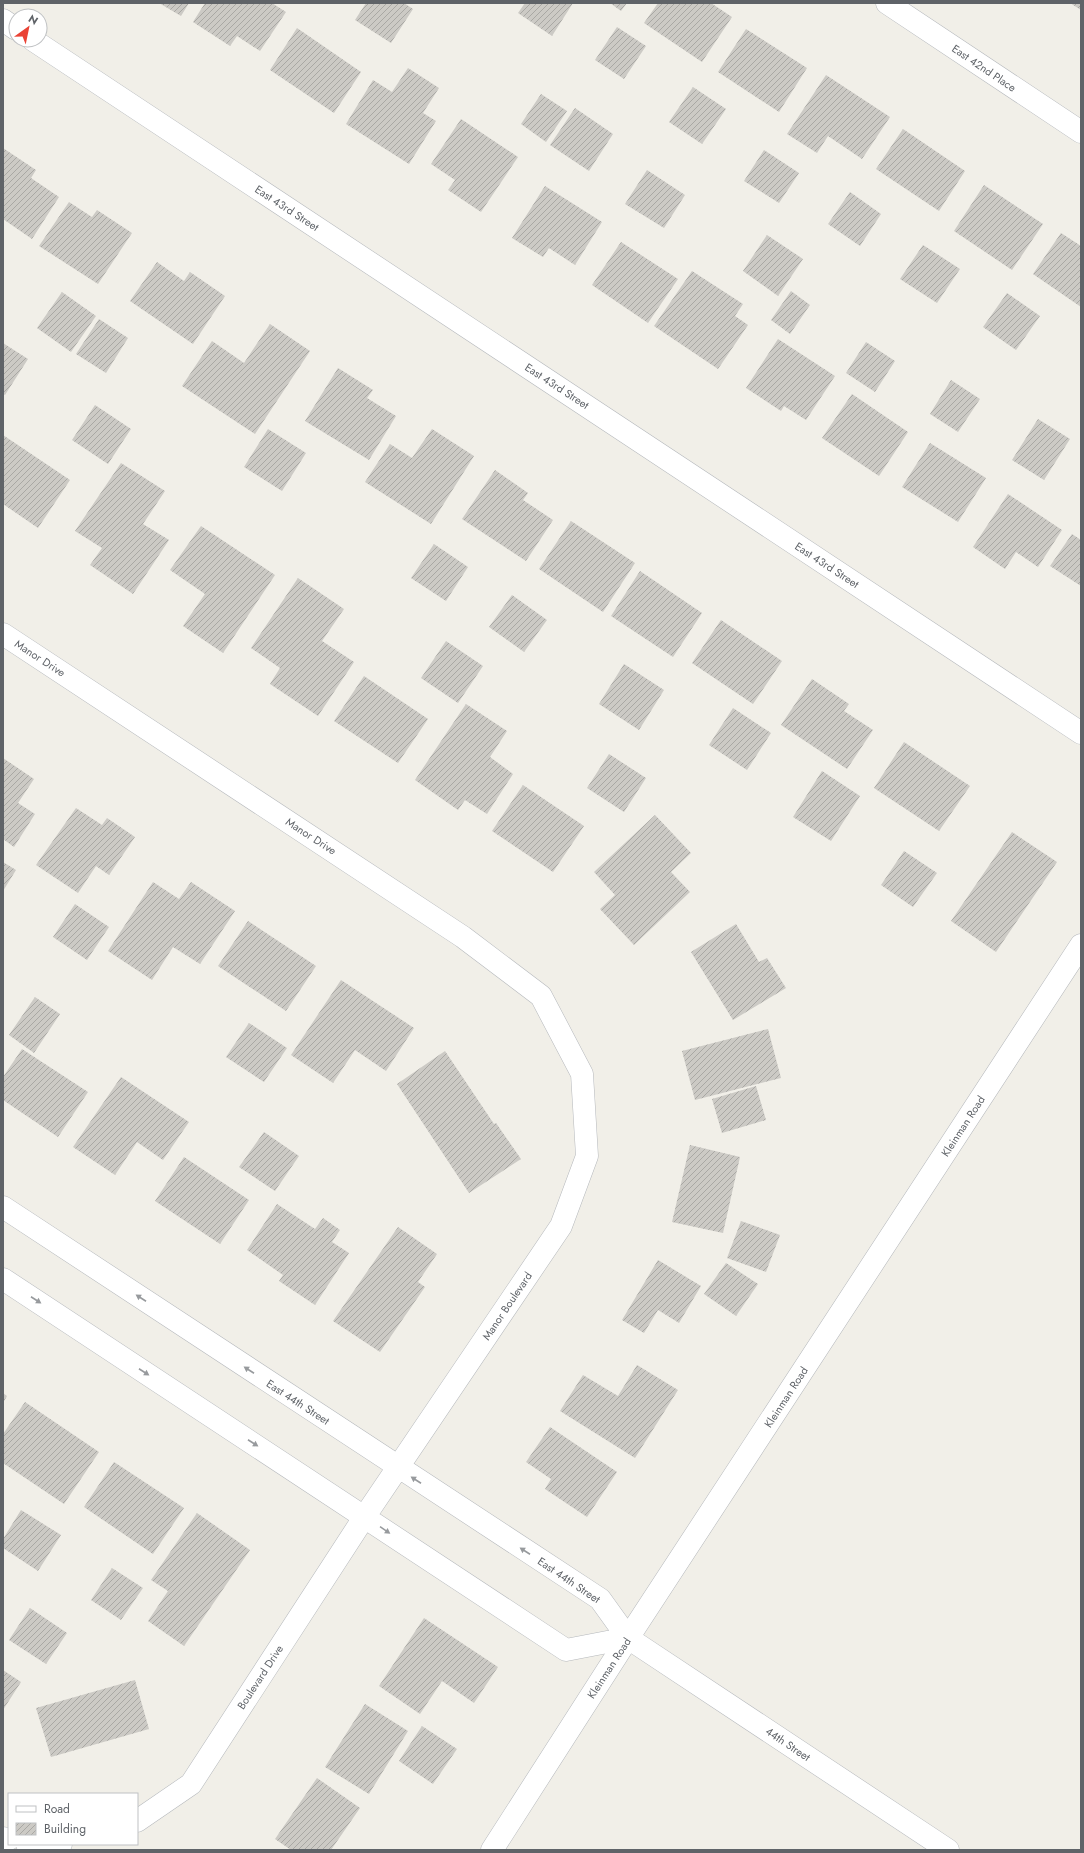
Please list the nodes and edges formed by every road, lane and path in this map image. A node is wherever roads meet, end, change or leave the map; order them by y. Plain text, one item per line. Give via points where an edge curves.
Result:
1 (887, 3) edge
2 (45, 48) edge
3 (1081, 132) edge
4 (3, 634) edge
5 (1081, 733) edge
6 (1081, 945) edge
7 (582, 1074) joint
8 (3, 1207) edge
9 (3, 1279) edge
10 (398, 1468) junction
11 (365, 1516) junction
12 (628, 1638) junction
13 (138, 1820) edge
14 (31, 1845) edge
15 (56, 1845) edge
16 (492, 1850) edge
17 (948, 1850) edge

1 - 3 street, East 42nd Place
2 - 5 street, East 43rd Street
4 - 7 street, Manor Drive via 463,937 541,996
6 - 12 street, Kleinman Road
7 - 10 street, Manor Boulevard via 587,1156 561,1226
10 -> 8 street, East 44th Street
9 -> 11 street
10 - 11 street, Manor Boulevard
12 -> 10 street, East 44th Street via 600,1599
11 -> 12 street via 566,1650
11 - 13 street, Boulevard Drive via 191,1784
12 - 16 street, Kleinman Road
12 - 17 street, 44th Street
14 - 15 street via 43,1848

